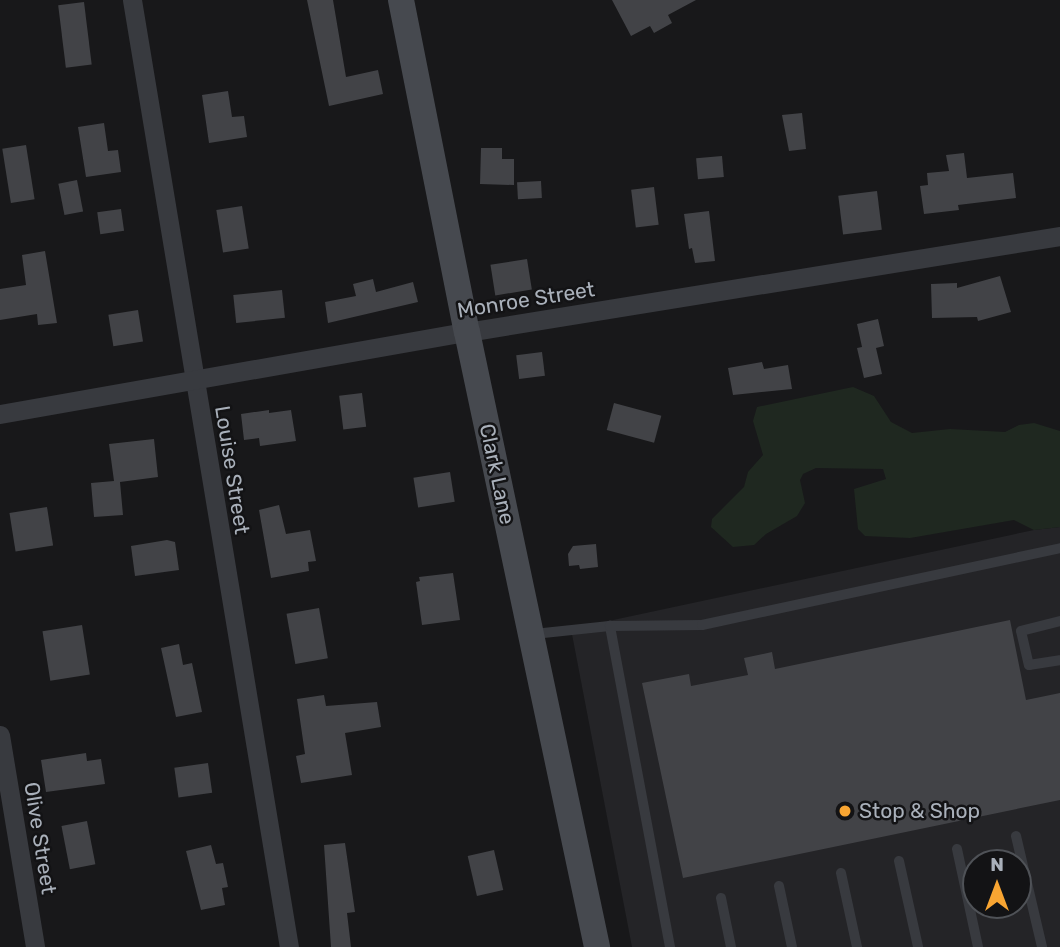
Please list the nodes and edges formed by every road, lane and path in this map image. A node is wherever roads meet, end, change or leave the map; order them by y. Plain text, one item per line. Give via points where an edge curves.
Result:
1 (131, 0) edge
2 (401, 0) edge
3 (1060, 236) edge
4 (467, 332) junction
5 (194, 380) junction
6 (0, 414) edge
7 (1060, 548) edge
8 (1060, 621) edge
9 (610, 626) junction
10 (531, 634) junction
11 (1060, 660) edge
12 (0, 736) edge
13 (1016, 836) dead end
14 (957, 849) dead end
15 (899, 861) dead end
16 (841, 873) dead end
17 (779, 886) dead end
18 (721, 898) dead end
19 (35, 947) edge
20 (289, 947) edge
21 (597, 947) edge
22 (670, 947) edge
23 (731, 947) edge
24 (792, 947) edge
25 (857, 947) edge
26 (919, 947) edge
27 (978, 947) edge
28 (1042, 947) edge

1 - 5 street, Louise Street
2 - 4 main road, Clark Lane
3 - 4 street, Monroe Street
4 - 5 street, Monroe Street
4 - 10 main road, Clark Lane
5 - 6 street, Monroe Street
5 - 20 street, Louise Street
7 - 9 lane via 702,625
8 - 11 lane via 1021,631 1029,665
9 - 10 lane
9 - 22 lane
10 - 21 main road, Clark Lane
12 - 19 street, Olive Street
13 - 28 lane
14 - 27 lane
15 - 26 lane
16 - 25 lane
17 - 24 lane
18 - 23 lane

